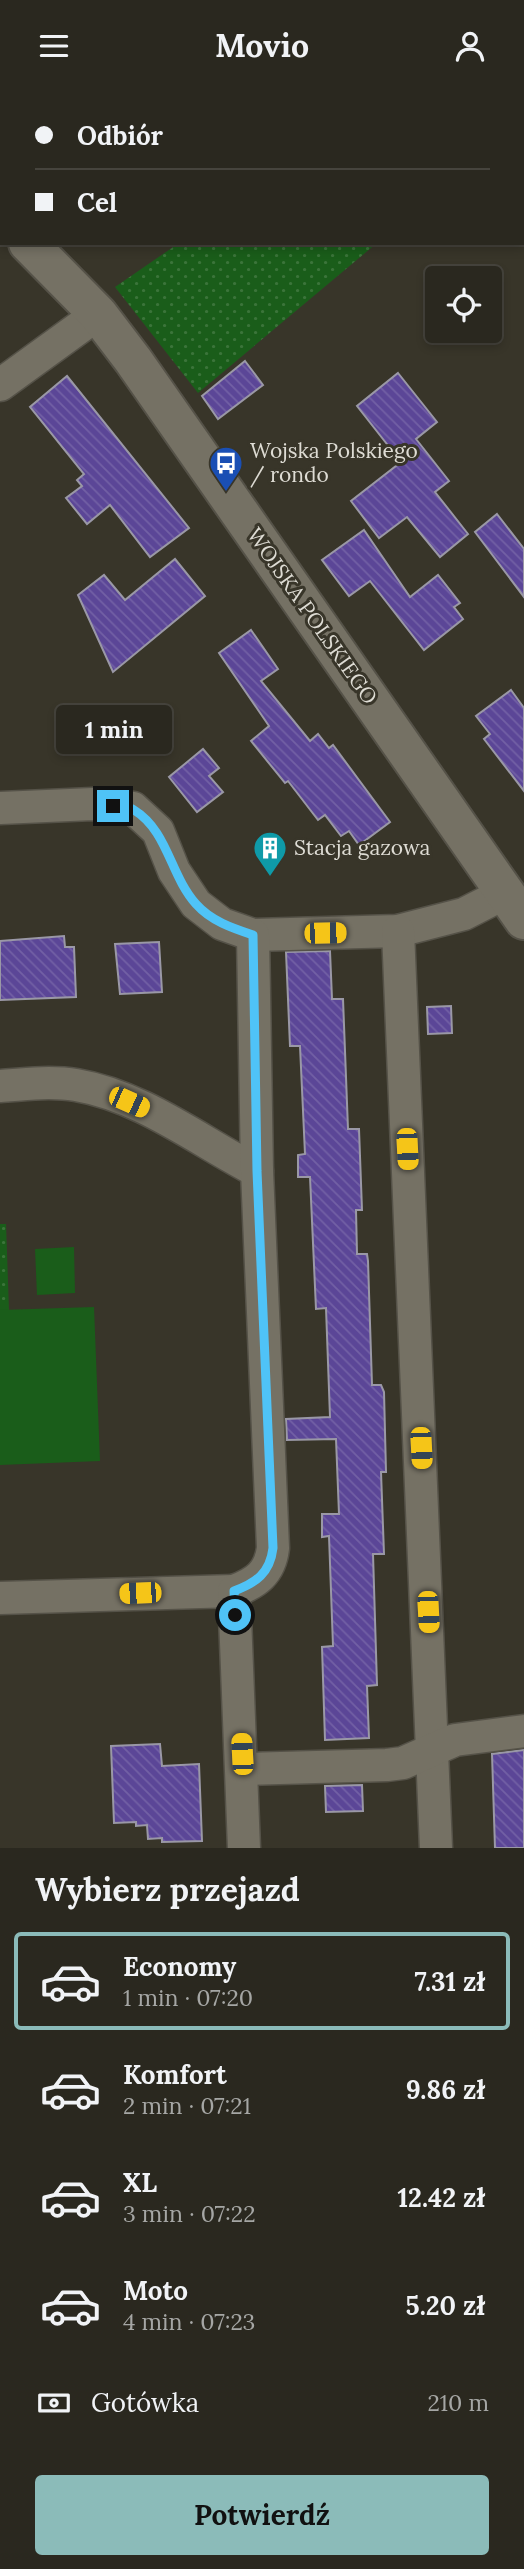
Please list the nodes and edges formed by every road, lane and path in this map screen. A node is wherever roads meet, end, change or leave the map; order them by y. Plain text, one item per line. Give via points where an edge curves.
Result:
1 (30, 245) edge
2 (59, 245) edge
3 (98, 314) junction
4 (0, 385) edge
5 (0, 808) edge
6 (515, 907) edge
7 (398, 931) junction
8 (253, 935) junction
9 (0, 1086) edge
10 (257, 1171) junction
11 (234, 1591) junction
12 (0, 1598) edge
13 (524, 1731) edge
14 (434, 1748) junction
15 (242, 1769) junction
16 (244, 1848) edge
17 (436, 1848) edge

1 - 3 street, WOJSKA POLSKIEGO
2 - 3 street, WOJSKA POLSKIEGO
3 - 4 street
3 - 6 street, WOJSKA POLSKIEGO
5 - 8 street via 93,804 132,808 158,831 174,871 196,904 222,924
6 - 7 street
7 - 8 street
7 - 14 street
8 - 10 street
9 - 10 street via 75,1084 113,1095
10 - 11 street via 273,1548 272,1560 261,1577
11 - 12 street
11 - 15 street
13 - 14 street via 471,1737
14 - 15 street via 403,1763 387,1765
14 - 17 street
15 - 16 street

